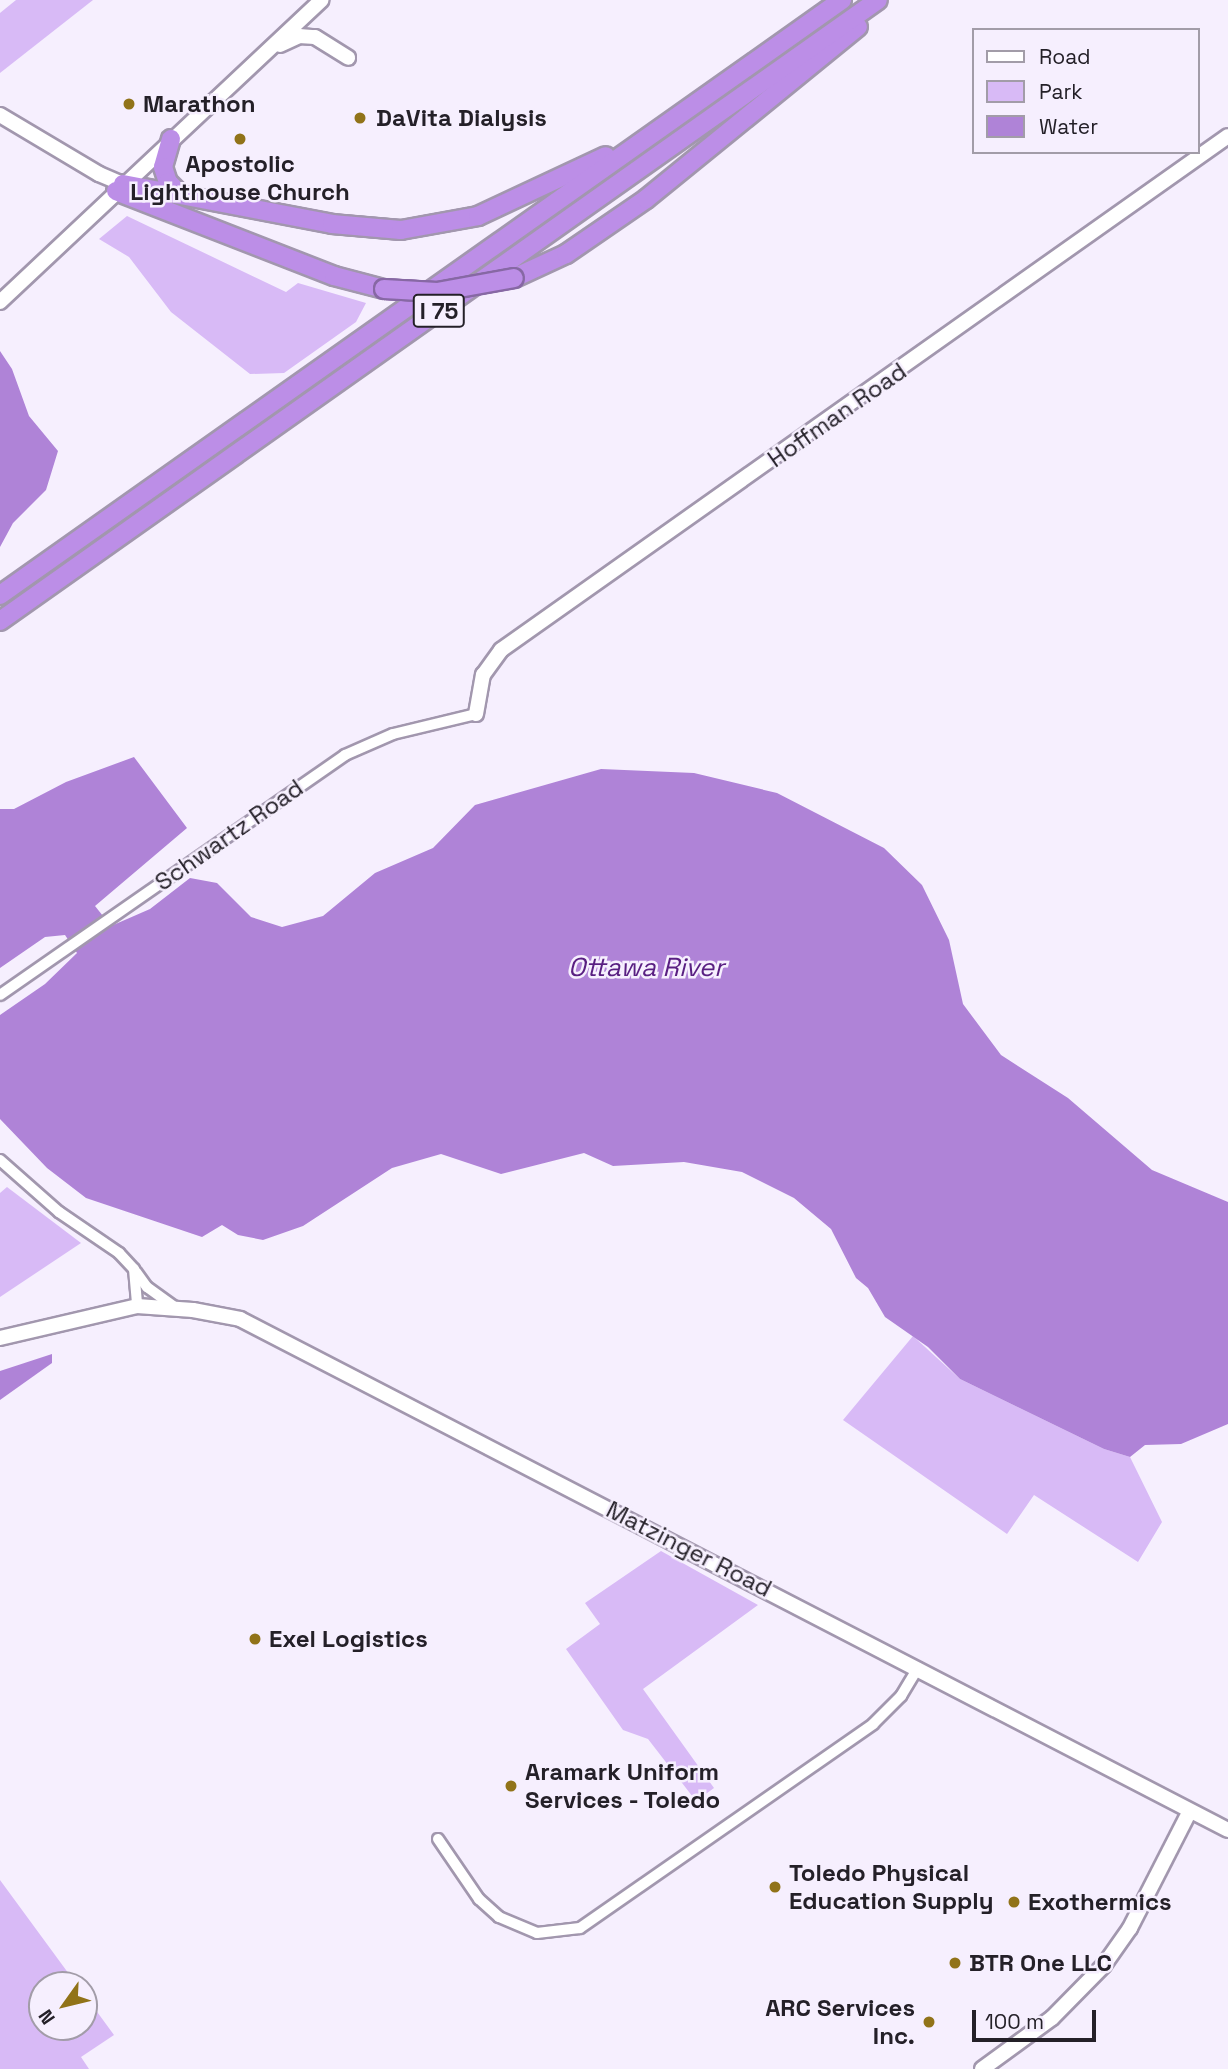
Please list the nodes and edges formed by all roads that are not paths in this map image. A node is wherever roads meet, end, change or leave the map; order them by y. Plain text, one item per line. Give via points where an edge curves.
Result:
1 (322, 0) edge
2 (842, 0) edge
3 (878, 0) edge
4 (890, 0) edge
5 (267, 52) junction
6 (348, 58) dead end
7 (0, 115) edge
8 (1228, 136) edge
9 (647, 137) junction
10 (171, 139) junction
11 (120, 187) junction
12 (180, 194) junction
13 (0, 302) edge
14 (0, 595) edge
15 (0, 621) edge
16 (476, 714) joint
17 (0, 995) edge
18 (0, 1160) edge
19 (134, 1269) junction
20 (137, 1306) junction
21 (177, 1308) junction
22 (0, 1338) edge
23 (918, 1668) junction
24 (1190, 1811) junction
25 (1228, 1830) edge
26 (438, 1839) dead end
27 (982, 2069) edge

1 - 5 street
2 - 9 highway, I 75
3 - 15 highway, I 75
4 - 11 highway, bridge via 646,199 566,254 514,278 450,291 384,289 334,275
5 - 6 street via 307,36 331,44
5 - 10 street
7 - 11 street
8 - 16 street, Hoffman Road via 501,650 483,675
9 - 12 highway via 492,211 427,228 344,226
9 - 14 highway, I 75
10 - 11 street
10 - 12 highway via 163,167 168,182
11 - 12 highway
11 - 13 street
16 - 17 street, Schwartz Road via 393,734 345,755
18 - 19 street via 59,1212 119,1252
19 - 20 street
19 - 21 street via 147,1287
20 - 21 street, Matzinger Road
20 - 22 street, Matzinger Road
21 - 23 street, Matzinger Road via 240,1319 285,1339
23 - 24 street, Matzinger Road
23 - 26 street via 901,1696 873,1724 580,1928 537,1933 499,1917 480,1899
24 - 25 street, Matzinger Road
24 - 27 street via 1130,1928 1104,1965 1052,2018

